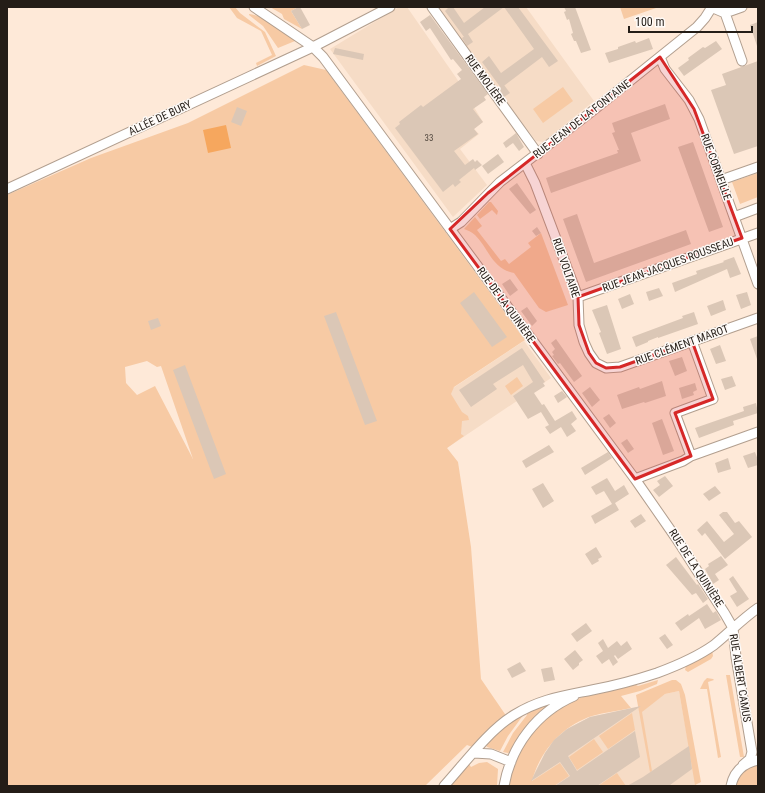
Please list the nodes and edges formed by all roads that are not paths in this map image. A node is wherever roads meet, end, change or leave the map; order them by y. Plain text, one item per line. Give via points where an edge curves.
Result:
1 (254, 7) edge
2 (390, 7) edge
3 (432, 7) edge
4 (711, 7) edge
5 (742, 7) edge
6 (725, 13) junction
7 (313, 47) junction
8 (660, 57) junction
9 (742, 61) dead end
10 (538, 154) junction
11 (525, 163) junction
12 (758, 167) edge
13 (721, 180) junction
14 (7, 189) edge
15 (758, 208) edge
16 (734, 217) junction
17 (450, 229) junction
18 (758, 233) edge
19 (742, 238) junction
20 (758, 284) edge
21 (578, 297) junction
22 (758, 318) edge
23 (692, 341) junction
24 (606, 368) joint
25 (758, 432) edge
26 (691, 456) junction
27 (636, 479) junction
28 (758, 608) edge
29 (733, 628) junction
30 (592, 690) junction
31 (474, 753) junction
32 (756, 756) edge
33 (511, 762) junction
34 (444, 786) edge
35 (504, 786) edge
36 (731, 786) edge

1 - 7 street, RUE DE LA QUINIÈRE
2 - 7 street, ALLÉE DE BURY
3 - 10 street, RUE MOLIÈRE
4 - 6 street
4 - 8 street, RUE JEAN DE LA FONTAINE via 697,27
5 - 6 street
6 - 9 street
7 - 14 street, ALLÉE DE BURY
7 - 17 street, RUE DE LA QUINIÈRE
8 - 10 street, RUE JEAN DE LA FONTAINE
8 - 13 street, RUE CORNEILLE via 665,69 694,109
10 - 11 street, RUE JEAN DE LA FONTAINE
11 - 17 street, RUE JEAN DE LA FONTAINE via 500,182
11 - 21 street, RUE VOLTAIRE
12 - 13 street
13 - 16 street, RUE CORNEILLE
15 - 16 street
16 - 19 street, RUE CORNEILLE
17 - 27 street, RUE DE LA QUINIÈRE
18 - 19 street, RUE JEAN-JACQUES ROUSSEAU
19 - 20 street, RUE CORNEILLE
19 - 21 street, RUE JEAN-JACQUES ROUSSEAU
21 - 24 street, RUE VOLTAIRE via 579,325 584,342 596,363
22 - 23 street, RUE CLÉMENT MAROT
23 - 24 street, RUE CLÉMENT MAROT via 620,367
23 - 26 street via 713,399 675,413
25 - 26 street
26 - 27 street
27 - 29 street, RUE DE LA QUINIÈRE
28 - 29 street
29 - 30 street via 713,645 676,665
29 - 32 street, RUE ALBERT CAMUS via 736,657
30 - 31 street via 555,697 524,709 492,732
30 - 33 street via 567,699 543,716 523,738
31 - 33 street via 491,754
31 - 34 street
32 - 36 street, RUE ALBERT CAMUS via 737,771
33 - 35 street

